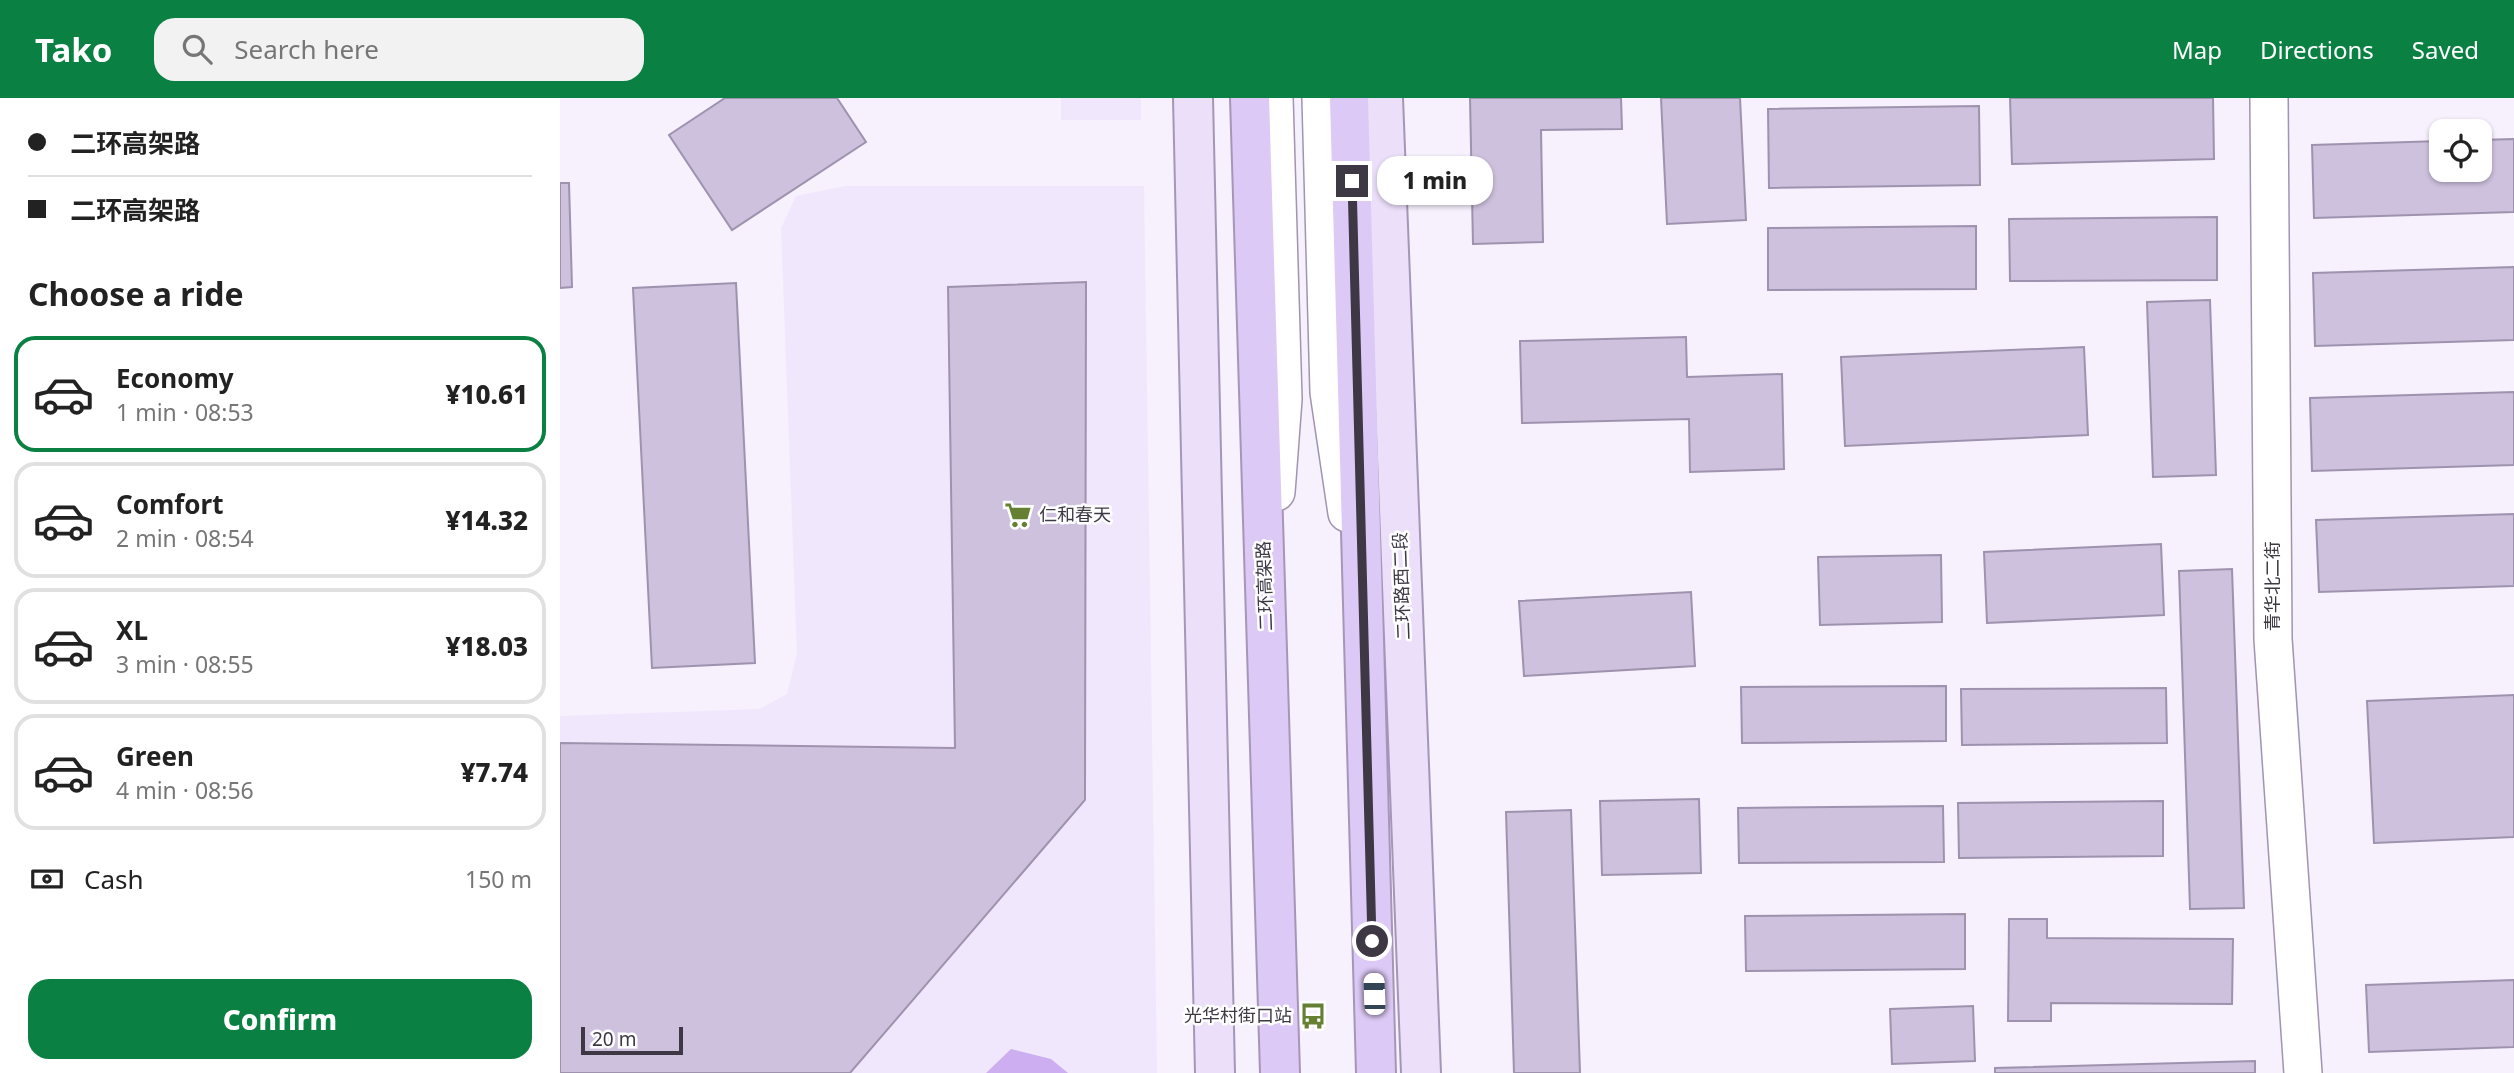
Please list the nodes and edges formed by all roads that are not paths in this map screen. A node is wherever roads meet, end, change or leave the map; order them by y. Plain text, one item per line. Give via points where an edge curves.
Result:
1 (1193, 98) edge
2 (1250, 98) edge
3 (1274, 98) edge
4 (1321, 98) edge
5 (1349, 98) edge
6 (1383, 98) edge
7 (2269, 98) edge
8 (1363, 625) junction
9 (1266, 628) junction
10 (1215, 1073) edge
11 (1280, 1073) edge
12 (1376, 1073) edge
13 (1421, 1073) edge
14 (2303, 1073) edge

1 - 10 main road
2 - 9 highway, 二环高架路
3 - 9 street via 1283,399
4 - 8 street via 1329,392
5 - 8 highway
6 - 13 main road, 二环路西二段
7 - 14 street, 青华北二街 via 2273,639
8 - 12 highway
9 - 11 highway, 二环高架路

